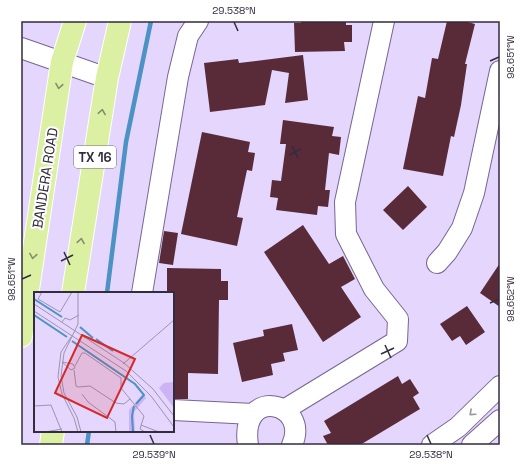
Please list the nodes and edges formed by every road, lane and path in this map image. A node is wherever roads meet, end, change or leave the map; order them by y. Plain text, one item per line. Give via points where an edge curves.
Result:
1 (75, 21) edge
2 (120, 21) edge
3 (198, 21) edge
4 (384, 21) edge
5 (21, 48) edge
6 (62, 62) junction
7 (500, 72) edge
8 (107, 78) junction
9 (437, 263) dead end
10 (73, 292) edge
11 (142, 292) edge
12 (21, 336) edge
13 (500, 386) edge
14 (174, 410) edge
15 (284, 410) junction
16 (253, 414) junction
17 (500, 420) edge
18 (54, 432) edge
19 (52, 445) edge
20 (248, 445) edge
21 (292, 445) edge
22 (432, 445) edge
23 (472, 445) edge

1 - 6 main road, BANDERA ROAD
2 - 8 main road, TX 16
3 - 11 street via 188,36 178,77
4 - 15 street via 345,202 346,234 374,289 398,319 397,341
5 - 6 street
6 - 8 street
6 -> 12 main road, BANDERA ROAD
7 - 9 street via 474,193 462,228
10 -> 8 main road, TX 16
13 -> 22 street via 458,427
14 - 16 street
15 - 16 street via 269,406
15 - 21 street via 294,424
16 - 20 street via 248,421 246,432
17 - 23 street
18 - 19 main road

